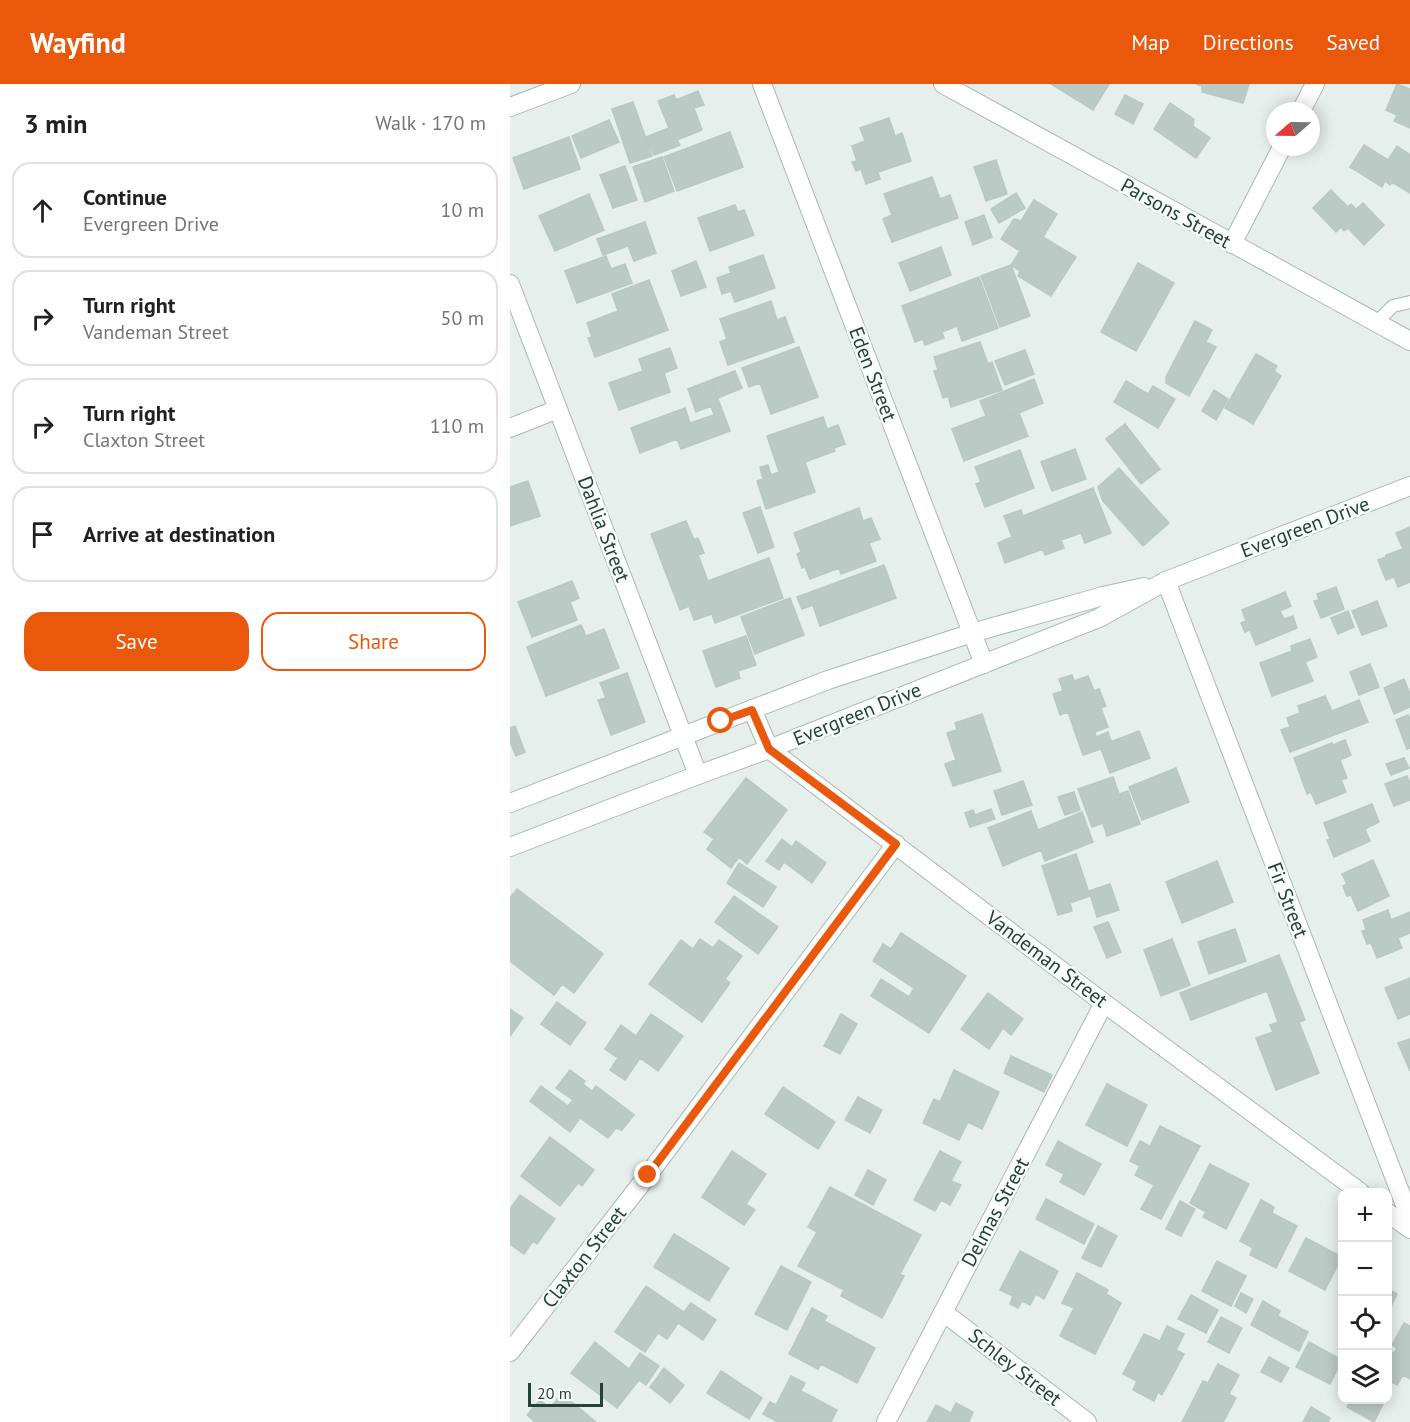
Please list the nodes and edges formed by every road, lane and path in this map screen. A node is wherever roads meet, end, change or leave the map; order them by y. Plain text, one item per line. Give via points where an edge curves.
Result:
1 (571, 84) edge
2 (762, 84) edge
3 (943, 84) edge
4 (1315, 84) edge
5 (1306, 102) edge
6 (510, 107) edge
7 (1277, 156) edge
8 (1232, 244) junction
9 (510, 284) edge
10 (1410, 302) edge
11 (1376, 323) junction
12 (1410, 341) edge
13 (558, 410) junction
14 (510, 428) edge
15 (1410, 486) edge
16 (1166, 581) junction
17 (972, 633) junction
18 (984, 664) junction
19 (752, 710) junction
20 (683, 736) junction
21 (769, 749) junction
22 (698, 775) junction
23 (510, 802) edge
24 (896, 844) junction
25 (510, 847) edge
26 (1104, 1003) junction
27 (1355, 1188) edge
28 (1392, 1216) edge
29 (1410, 1218) edge
30 (1410, 1229) edge
31 (943, 1312) junction
32 (510, 1352) edge
33 (886, 1422) edge
34 (1087, 1422) edge

1 - 6 street
2 - 17 street, Eden Street
3 - 8 street, Parsons Street
4 - 5 street
7 - 8 street
8 - 11 street, Parsons Street
9 - 13 street, Dahlia Street
10 - 11 lane via 1393,306
11 - 12 street, Parsons Street
13 - 14 street
13 - 20 street, Dahlia Street
15 - 16 street, Evergreen Drive
16 - 17 street, Evergreen Drive
16 - 18 street, Evergreen Drive via 1100,618
16 - 29 street, Fir Street
17 - 18 street, Eden Street
17 - 19 street, Evergreen Drive via 828,680
18 - 21 street, Evergreen Drive
19 - 20 street, Evergreen Drive
19 - 21 street, Vandeman Street
20 - 22 street, Dahlia Street
20 - 23 street, Evergreen Drive
21 - 22 street, Evergreen Drive
21 - 24 street, Vandeman Street
22 - 25 street, Evergreen Drive
24 - 26 street, Vandeman Street
24 - 32 street, Claxton Street
26 - 27 street, Vandeman Street
26 - 31 street, Delmas Street
28 - 30 street
31 - 33 street, Delmas Street
31 - 34 street, Schley Street

